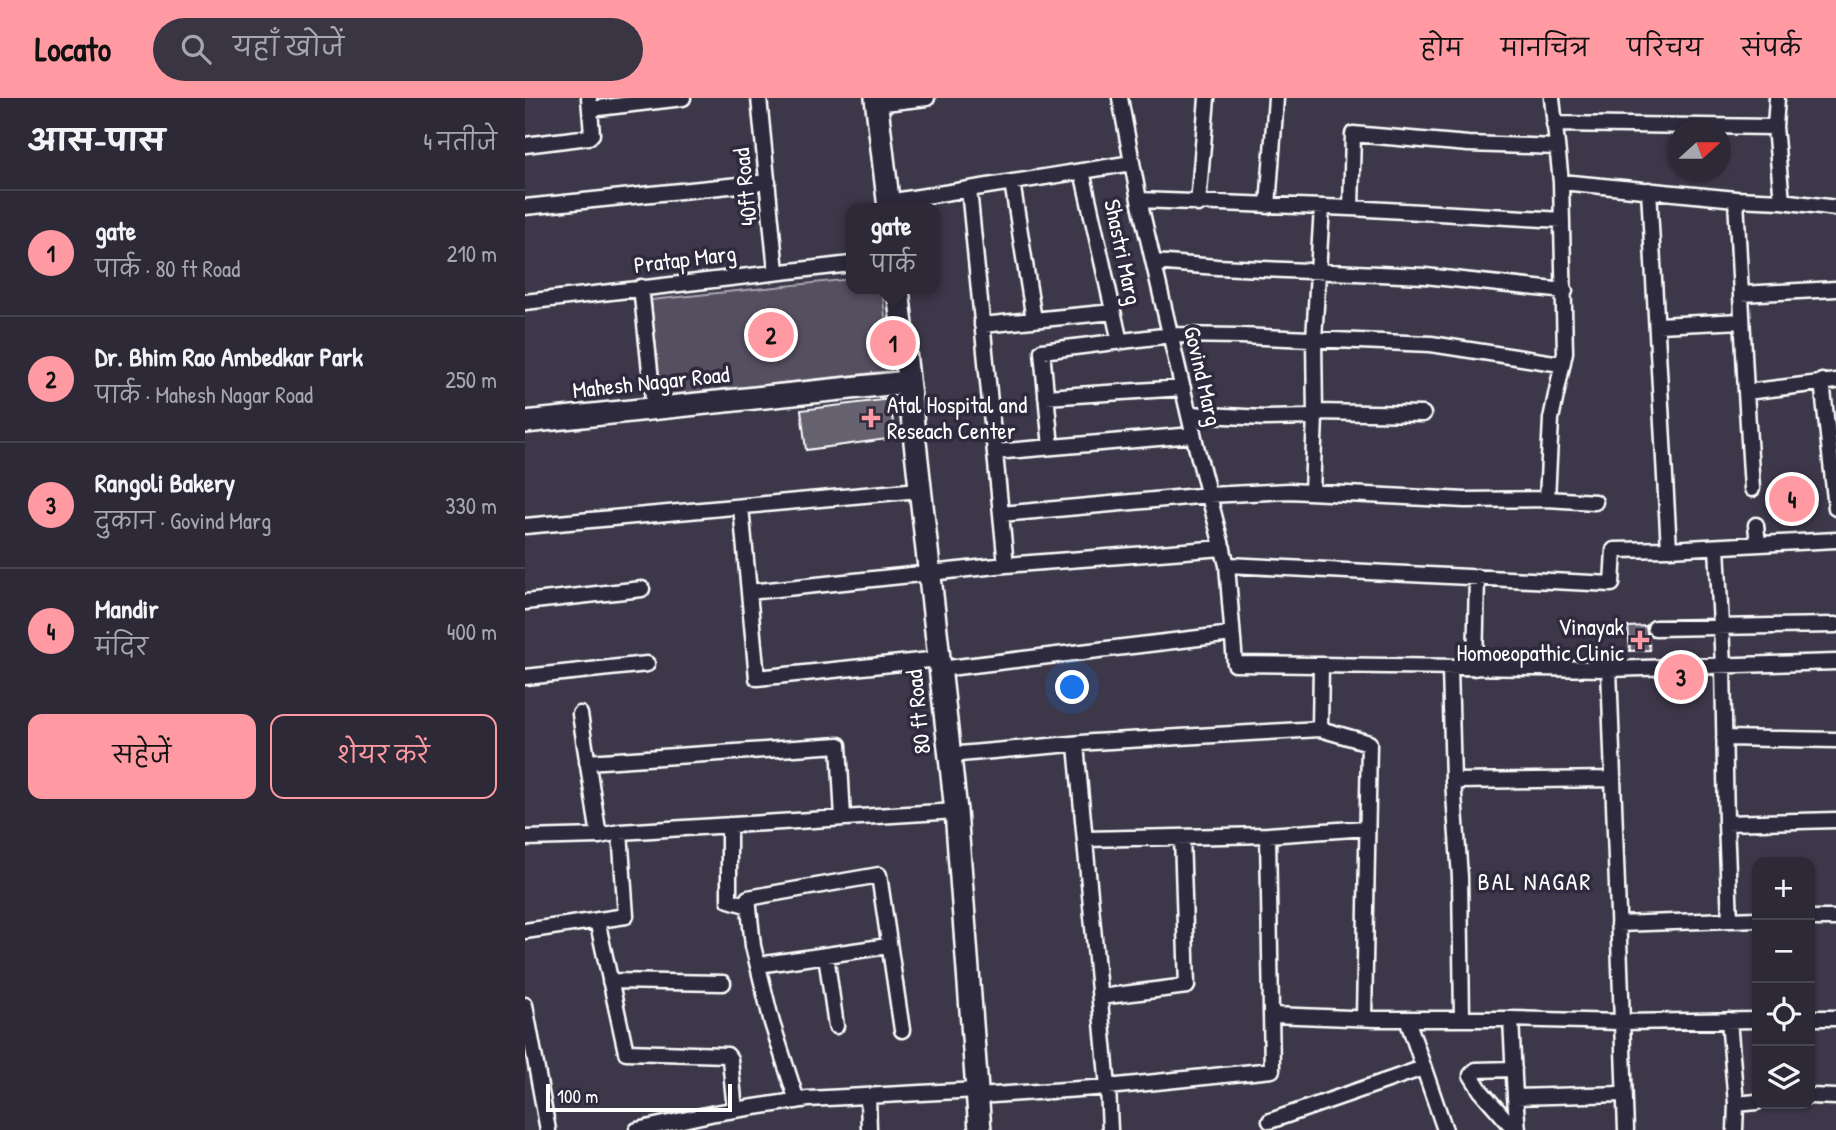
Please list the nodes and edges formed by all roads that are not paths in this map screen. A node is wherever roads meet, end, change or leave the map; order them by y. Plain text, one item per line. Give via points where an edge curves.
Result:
1 (675, 98) edge
2 (683, 98) edge
3 (759, 98) edge
4 (927, 98) edge
5 (1120, 98) edge
6 (1207, 98) edge
7 (1276, 98) edge
8 (1552, 98) edge
9 (1777, 98) edge
10 (876, 101) edge
11 (589, 104) edge
12 (1554, 124) junction
13 (1775, 127) junction
14 (525, 145) edge
15 (1557, 147) junction
16 (1132, 163) junction
17 (1082, 171) junction
18 (768, 182) junction
19 (1012, 182) junction
20 (1561, 182) junction
21 (969, 189) junction
22 (1649, 190) junction
23 (1736, 199) junction
24 (1139, 200) junction
25 (1782, 201) junction
26 (888, 203) edge
27 (898, 203) edge
28 (1198, 204) junction
29 (1268, 206) junction
30 (525, 207) edge
31 (1322, 207) junction
32 (1351, 208) junction
33 (1836, 208) edge
34 (1562, 220) junction
35 (1154, 262) junction
36 (846, 264) edge
37 (776, 271) junction
38 (1319, 271) junction
39 (641, 287) junction
40 (1836, 289) edge
41 (1565, 291) junction
42 (899, 294) edge
43 (1741, 294) junction
44 (525, 302) edge
45 (1113, 312) junction
46 (1034, 320) junction
47 (1742, 321) junction
48 (1658, 325) junction
49 (982, 326) junction
50 (1171, 335) junction
51 (1314, 339) junction
52 (1119, 342) junction
53 (1561, 364) junction
54 (1829, 381) edge
55 (908, 382) junction
56 (1183, 387) junction
57 (1746, 392) junction
58 (1046, 397) junction
59 (654, 408) junction
60 (1189, 414) junction
61 (1423, 414) dead end
62 (1315, 415) junction
63 (525, 422) edge
64 (1193, 435) junction
65 (1051, 447) junction
66 (995, 452) junction
67 (1752, 489) dead end
68 (919, 490) junction
69 (1312, 492) junction
70 (1209, 495) junction
71 (1547, 499) junction
72 (1595, 502) dead end
73 (741, 507) junction
74 (1836, 508) edge
75 (1001, 514) junction
76 (1756, 525) dead end
77 (525, 526) edge
78 (1836, 540) edge
79 (1758, 544) junction
80 (1717, 547) junction
81 (1223, 548) junction
82 (1669, 549) junction
83 (1006, 565) junction
84 (1227, 565) junction
85 (930, 573) junction
86 (1478, 577) junction
87 (642, 589) dead end
88 (749, 592) junction
89 (525, 602) edge
90 (1836, 625) edge
91 (1655, 628) dead end
92 (1721, 628) junction
93 (1232, 634) junction
94 (1836, 662) edge
95 (647, 664) dead end
96 (939, 664) junction
97 (1321, 665) junction
98 (1723, 666) junction
99 (1450, 668) junction
100 (1475, 668) junction
101 (1609, 670) junction
102 (525, 677) edge
103 (580, 714) dead end
104 (1319, 729) junction
105 (1724, 737) junction
106 (1836, 740) edge
107 (1076, 745) junction
108 (949, 755) junction
109 (587, 762) junction
110 (1612, 779) junction
111 (1453, 781) junction
112 (955, 811) junction
113 (843, 818) junction
114 (1836, 820) edge
115 (1726, 823) junction
116 (729, 825) junction
117 (1367, 828) junction
118 (620, 831) junction
119 (1268, 835) junction
120 (599, 836) junction
121 (1182, 836) junction
122 (525, 838) edge
123 (1085, 839) junction
124 (749, 906) junction
125 (1815, 918) edge
126 (1836, 918) edge
127 (1752, 919) edge
128 (597, 920) junction
129 (1730, 920) junction
130 (1618, 925) junction
131 (525, 931) edge
132 (888, 946) junction
133 (826, 955) junction
134 (758, 965) junction
135 (610, 981) junction
136 (723, 983) dead end
137 (1100, 997) junction
138 (525, 1005) edge
139 (1272, 1015) junction
140 (1364, 1018) junction
141 (1815, 1018) edge
142 (1836, 1018) edge
143 (1408, 1019) junction
144 (1462, 1019) junction
145 (1511, 1019) junction
146 (1729, 1020) junction
147 (1752, 1020) edge
148 (1621, 1022) junction
149 (836, 1026) dead end
150 (902, 1030) dead end
151 (1423, 1068) junction
152 (1514, 1069) junction
153 (1108, 1087) junction
154 (978, 1093) junction
155 (1623, 1094) junction
156 (868, 1096) junction
157 (1815, 1096) edge
158 (1515, 1097) junction
159 (1836, 1097) edge
160 (797, 1101) junction
161 (1752, 1102) edge
162 (1736, 1104) junction
163 (735, 1110) junction
164 (1270, 1121) dead end
165 (548, 1130) edge
166 (637, 1130) edge
167 (869, 1130) edge
168 (980, 1130) edge
169 (1110, 1130) edge
170 (1445, 1130) edge
171 (1516, 1130) edge
172 (1626, 1130) edge
173 (1734, 1130) edge

1 - 2 street
1 - 11 street
3 - 18 street, 40ft Road
4 - 10 street
5 - 16 street, Govind Marg
6 - 28 street
7 - 29 street
8 - 12 street
9 - 13 street
10 - 26 street
11 - 14 street via 589,137
12 - 13 street
12 - 15 street
13 - 25 street
15 - 20 street
15 - 32 street via 1353,134
16 - 17 street
16 - 24 street, Govind Marg
17 - 19 street
17 - 45 street, Shastri Marg
18 - 30 street
18 - 37 street, 40ft Road
19 - 21 street
19 - 46 street
20 - 22 street
20 - 34 street
21 - 27 street
21 - 49 street
22 - 23 street
22 - 48 street
23 - 25 street
23 - 43 street
24 - 28 street
24 - 35 street, Govind Marg
25 - 33 street
28 - 29 street
29 - 31 street
31 - 32 street
31 - 38 street
32 - 34 street
34 - 41 street
35 - 38 street
35 - 50 street, Govind Marg
36 - 37 street, Pratap Marg
37 - 39 street, Pratap Marg
38 - 41 street via 1425,276
38 - 51 street
39 - 44 street, Pratap Marg
39 - 59 street
40 - 43 street
41 - 53 street
42 - 55 street, 80 ft Road
43 - 47 street
45 - 46 street
45 - 52 street, Shastri Marg
46 - 49 street
47 - 48 street
47 - 57 street
48 - 82 street
49 - 66 street
50 - 51 street
50 - 52 street
50 - 56 street, Govind Marg
51 - 53 street via 1431,344
51 - 62 street
52 - 58 street via 1042,351
53 - 71 street via 1551,419
54 - 57 street
54 - 74 street
55 - 59 street, Mahesh Nagar Road
55 - 68 street, 80 ft Road
56 - 58 street
56 - 60 street, Govind Marg
57 - 67 street
58 - 65 street
59 - 63 street, Mahesh Nagar Road
60 - 62 street
60 - 64 street, Govind Marg
61 - 62 street
62 - 69 street
64 - 65 street
64 - 70 street, Govind Marg
65 - 66 street
66 - 75 street
68 - 73 street
68 - 85 street, 80 ft Road
69 - 70 street
69 - 71 street
70 - 75 street
70 - 81 street, Govind Marg
71 - 72 street
73 - 77 street
73 - 88 street
75 - 83 street
76 - 79 street
78 - 79 street
79 - 80 street
80 - 82 street
80 - 92 street
81 - 83 street
81 - 84 street, Govind Marg
82 - 86 street via 1614,550 1612,583
83 - 85 street
84 - 86 street
84 - 93 street, Govind Marg
85 - 88 street
85 - 96 street, 80 ft Road
86 - 100 street
87 - 89 street
88 - 96 street via 757,678
90 - 92 street
91 - 92 street
92 - 98 street
93 - 96 street
93 - 97 street, Govind Marg via 1235,664
94 - 98 street
95 - 102 street
96 - 108 street, 80 ft Road
97 - 99 street
97 - 104 street
98 - 101 street
98 - 105 street
99 - 100 street
99 - 111 street
100 - 101 street
101 - 110 street
103 - 109 street
104 - 107 street
104 - 117 street via 1369,743
105 - 106 street
105 - 115 street
107 - 108 street
107 - 123 street
108 - 112 street, 80 ft Road
109 - 113 street via 839,745
109 - 120 street
110 - 111 street
110 - 130 street
111 - 144 street
112 - 113 street
112 - 154 street, 80 ft Road
113 - 116 street
114 - 115 street
115 - 129 street
116 - 118 street
116 - 124 street via 729,900
117 - 119 street
117 - 140 street
118 - 120 street
118 - 128 street via 627,916
119 - 121 street
119 - 139 street
120 - 122 street
121 - 123 street
121 - 137 street via 1187,986
123 - 137 street
124 - 132 street via 748,898 879,875
124 - 134 street
125 - 126 street
127 - 129 street
128 - 131 street
128 - 135 street
129 - 130 street
130 - 148 street
132 - 133 street
132 - 150 street
133 - 134 street
133 - 149 street
134 - 160 street
135 - 136 street
135 - 163 street via 626,1052 727,1055
137 - 153 street
138 - 165 street
139 - 140 street
139 - 153 street via 1272,1070
140 - 143 street
141 - 142 street
143 - 144 street
143 - 151 street
144 - 145 street
145 - 148 street
145 - 152 street
146 - 147 street
146 - 148 street
146 - 162 street
148 - 155 street
151 - 164 street
151 - 170 street
152 - 158 street
152 - 171 street via 1476,1070 1472,1075
153 - 154 street
153 - 169 street
154 - 156 street
154 - 168 street, 80 ft Road
155 - 158 street
155 - 172 street
156 - 160 street
156 - 167 street
157 - 159 street
158 - 171 street
160 - 163 street
161 - 162 street
162 - 173 street
163 - 166 street

